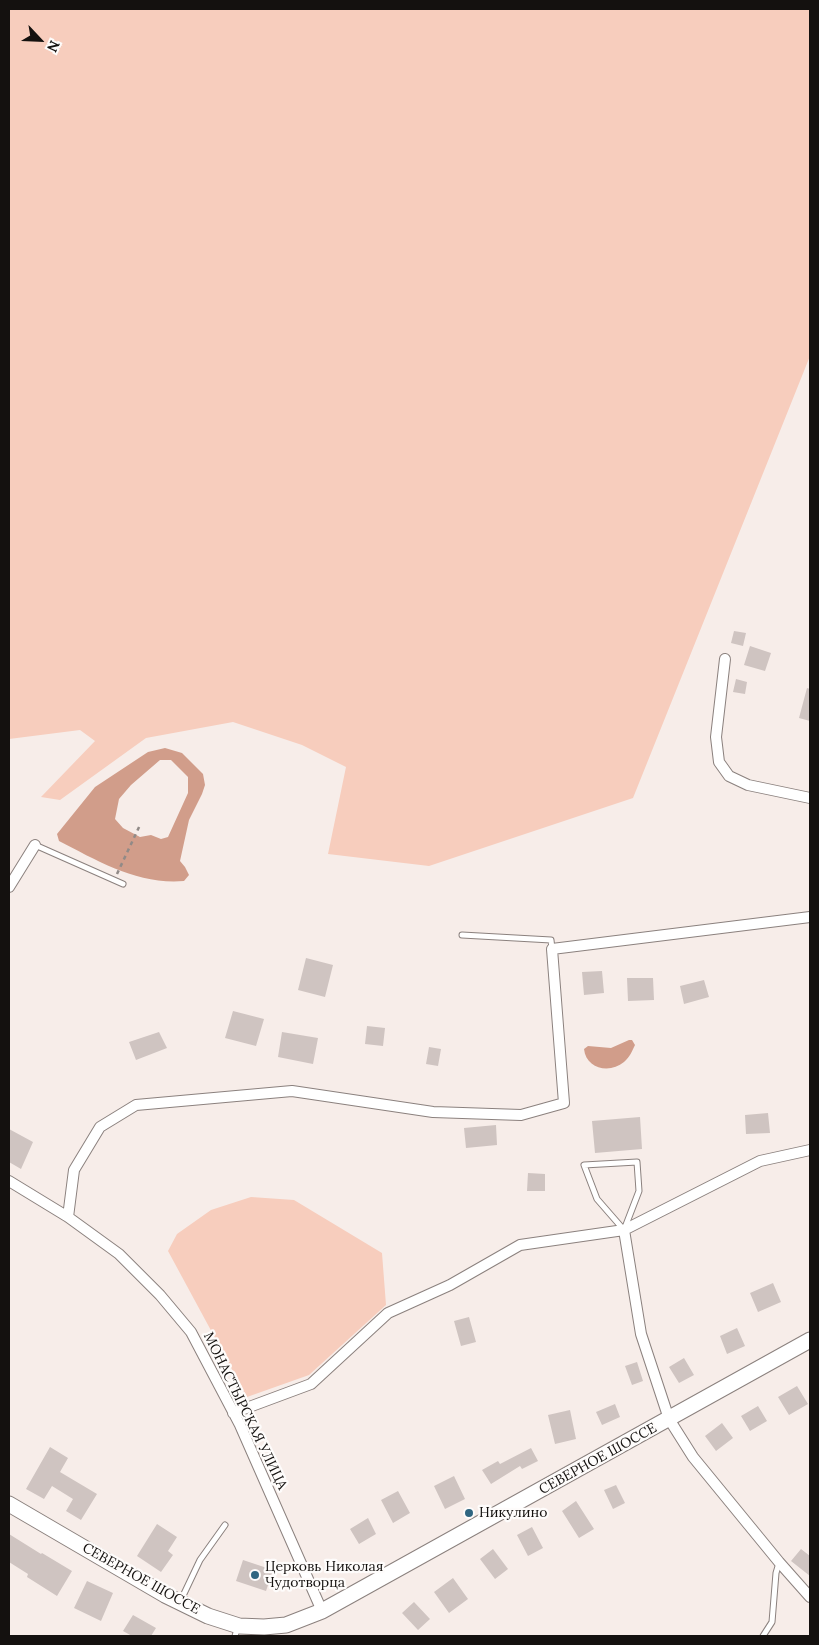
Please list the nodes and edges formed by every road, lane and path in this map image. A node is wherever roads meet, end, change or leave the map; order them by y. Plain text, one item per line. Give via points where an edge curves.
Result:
1 (725, 659) dead end
2 (810, 798) edge
3 (140, 825) dead end
4 (35, 845) joint
5 (114, 880) junction
6 (123, 884) dead end
7 (9, 887) edge
8 (810, 917) edge
9 (462, 935) dead end
10 (552, 949) junction
11 (810, 1150) edge
12 (9, 1182) edge
13 (68, 1217) junction
14 (624, 1230) junction
15 (810, 1340) edge
16 (233, 1413) junction
17 (670, 1419) junction
18 (9, 1504) edge
19 (225, 1525) dead end
20 (779, 1562) junction
21 (810, 1597) edge
22 (179, 1602) junction
23 (322, 1611) junction
24 (237, 1631) edge
25 (763, 1636) edge

1 - 2 street via 716,737 719,762 729,776 748,785
3 - 5 path
4 - 5 lane
4 - 7 street
5 - 6 lane
8 - 10 street
9 - 10 lane via 551,940
10 - 13 street via 564,1103 521,1115 433,1112 292,1091 136,1105 100,1127 74,1170
11 - 14 street via 760,1161
12 - 13 street, МОНАСТЫРСКАЯ УЛИЦА
13 - 16 street, МОНАСТЫРСКАЯ УЛИЦА via 119,1254 191,1332
14 - 14 lane via 597,1199 584,1165 637,1162 639,1191
14 - 16 street via 520,1245 450,1285 388,1313 312,1384
14 - 17 street via 641,1334
15 - 17 main road, СЕВЕРНОЕ ШОССЕ
16 - 23 street, МОНАСТЫРСКАЯ УЛИЦА
17 - 20 street via 694,1457
17 - 23 main road, СЕВЕРНОЕ ШОССЕ
18 - 22 main road, СЕВЕРНОЕ ШОССЕ
19 - 22 lane via 200,1560
20 - 21 street
20 - 25 lane via 772,1622
22 - 24 main road, СЕВЕРНОЕ ШОССЕ
23 - 24 main road, СЕВЕРНОЕ ШОССЕ via 286,1625

